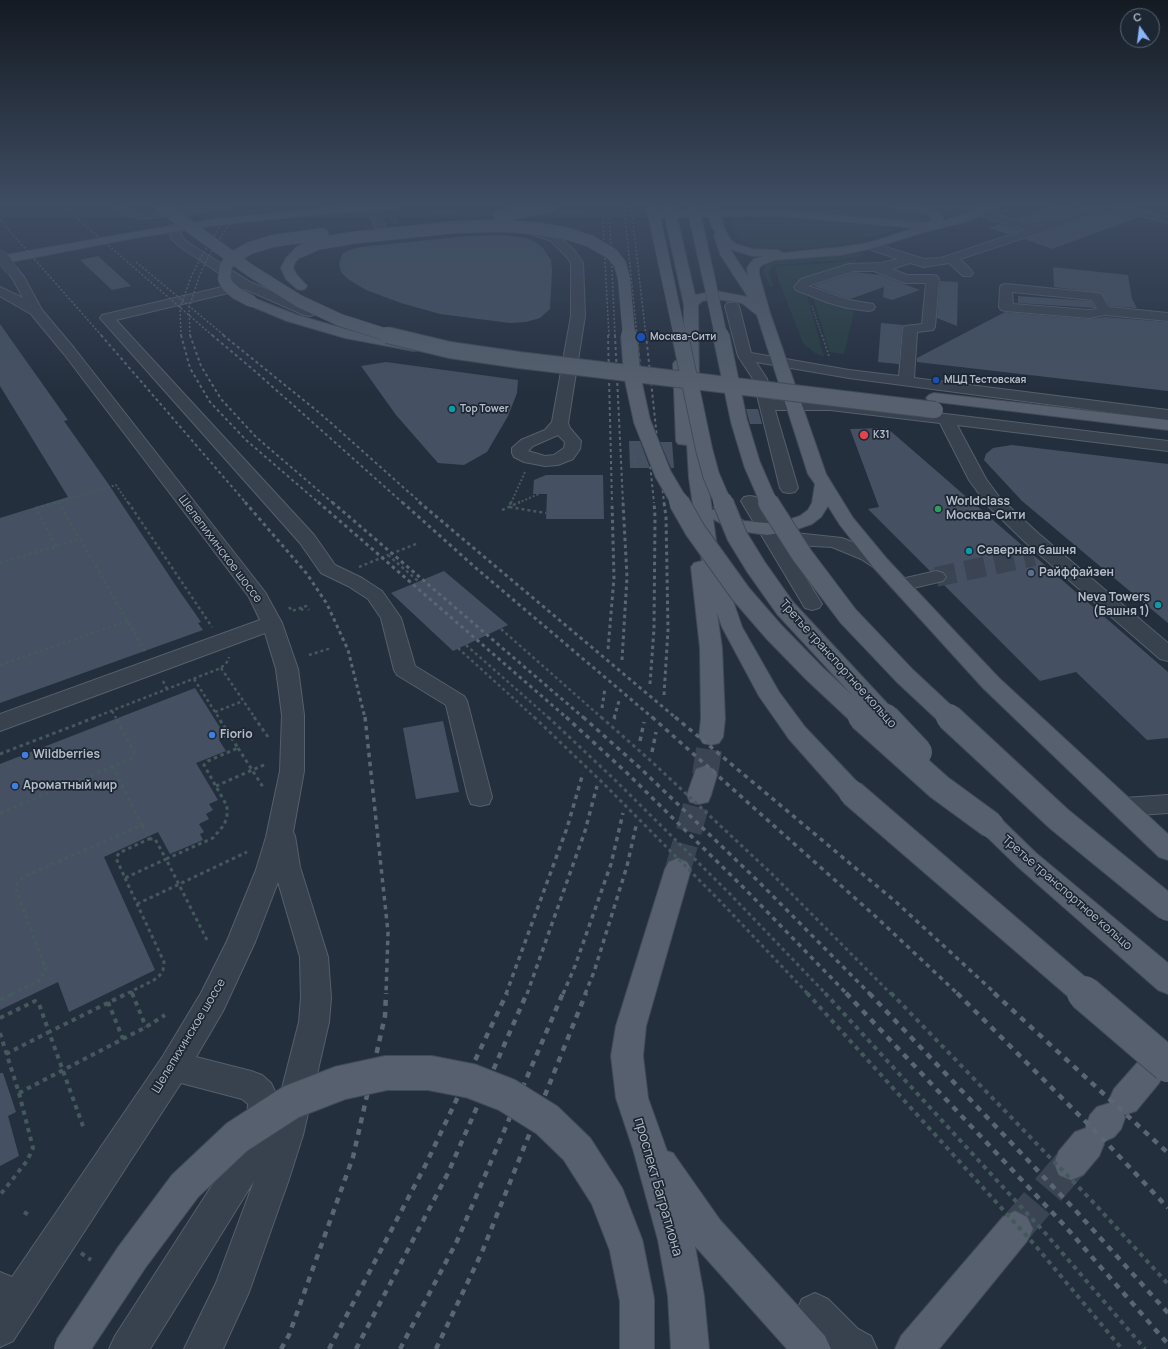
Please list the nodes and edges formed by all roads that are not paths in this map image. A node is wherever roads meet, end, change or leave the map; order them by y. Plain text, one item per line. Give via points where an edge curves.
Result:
1 (11, 269) edge
2 (221, 269) edge
3 (225, 269) edge
4 (249, 269) edge
5 (287, 269) edge
6 (578, 269) edge
7 (621, 269) edge
8 (662, 269) edge
9 (665, 269) edge
10 (675, 269) edge
11 (681, 269) edge
12 (706, 269) edge
13 (736, 269) edge
14 (754, 269) edge
15 (847, 269) edge
16 (878, 269) edge
17 (963, 269) edge
18 (275, 270) dead end
19 (967, 273) dead end
20 (21, 284) junction
21 (246, 285) junction
22 (0, 290) edge
23 (691, 305) junction
24 (732, 306) dead end
25 (868, 307) dead end
26 (352, 310) dead end
27 (36, 311) junction
28 (1105, 311) junction
29 (309, 312) dead end
30 (763, 313) junction
31 (1168, 317) edge
32 (482, 355) junction
33 (680, 356) junction
34 (745, 356) junction
35 (779, 363) junction
36 (906, 381) junction
37 (766, 405) junction
38 (794, 405) junction
39 (938, 409) junction
40 (1168, 415) edge
41 (560, 423) junction
42 (1168, 425) edge
43 (1168, 438) edge
44 (1168, 446) edge
45 (693, 478) junction
46 (823, 485) junction
47 (789, 488) dead end
48 (750, 502) dead end
49 (770, 535) junction
50 (880, 563) junction
51 (936, 577) tunnel mouth
52 (900, 585) junction
53 (812, 604) dead end
54 (272, 623) junction
55 (1168, 654) edge
56 (0, 723) edge
57 (711, 737) tunnel mouth
58 (480, 797) dead end
59 (1168, 804) edge
60 (1124, 807) junction
61 (991, 825) junction
62 (281, 827) junction
63 (1168, 833) edge
64 (1168, 850) edge
65 (678, 869) tunnel mouth
66 (1168, 908) edge
67 (1168, 981) edge
68 (174, 1066) junction
69 (1158, 1069) edge
70 (1099, 1130) dead end
71 (650, 1149) junction
72 (1015, 1229) tunnel mouth
73 (10, 1294) edge
74 (815, 1312) dead end
75 (0, 1328) edge
76 (913, 1348) edge
77 (71, 1349) edge
78 (128, 1349) edge
79 (203, 1349) edge
80 (637, 1349) edge
81 (690, 1349) edge
82 (812, 1349) edge
83 (858, 1349) edge

1 - 20 street, Шелепихинское шоссе, bridge
2 - 21 street
3 - 32 main road, bridge via 228,286 236,293 269,309 315,325 397,345
4 - 32 main road, bridge via 286,294 354,325 395,338
5 - 18 main road, bridge via 290,276 308,289
6 - 41 street via 578,316
7 - 61 main road, bridge via 632,375 642,421 663,474 695,530 742,594 815,674 939,786
8 - 33 main road
9 - 61 main road, Третье транспортное кольцо, bridge via 704,449 711,475 736,536 785,608 910,743
10 - 33 main road via 681,305
11 - 23 main road
12 - 66 main road, bridge via 739,421 752,464 766,498 802,555 848,616 905,676 1059,819
13 - 30 main road
14 - 30 main road via 753,274
15 - 25 street via 805,282 800,287 847,304
16 - 36 street via 903,283 933,279 928,327 910,329
17 - 19 street
20 - 22 street
20 - 27 street, Шелепихинское шоссе
21 - 29 street
21 - 58 street via 107,318 307,539 328,569 375,595 391,618 405,670 456,701
22 - 27 street, Шелепихинское шоссе
23 - 30 main road via 698,298 727,296 746,300
23 - 45 main road via 696,442
24 - 34 street
26 - 39 main road, bridge via 410,329 485,345
27 - 54 street, Шелепихинское шоссе via 258,596
28 - 28 street via 1089,314 1006,307 1006,288 1096,297
28 - 31 street
30 - 35 main road
32 - 39 main road, bridge
33 - 45 main road via 680,382
34 - 35 street
34 - 37 street via 760,379
35 - 36 street
35 - 38 main road
36 - 40 street via 1118,406
37 - 38 street
37 - 47 street
38 - 39 street
38 - 46 main road
39 - 42 main road
39 - 43 main road
39 - 44 street
39 - 55 street via 985,491 1042,555
41 - 41 street via 551,433 520,448 520,453 532,459 545,461 558,460 568,455 573,441 562,430
45 - 49 main road via 716,512 740,526
45 - 57 main road via 711,648
45 - 69 main road, bridge via 708,547 732,627 775,702 812,750 852,793
46 - 49 main road via 821,503 815,513 806,520
46 - 50 main road via 846,521
48 - 49 street
49 - 50 street via 835,542 868,555
49 - 53 street
50 - 52 main road
51 - 52 street
52 - 60 main road via 991,683
54 - 56 street
54 - 62 street, Шелепихинское шоссе via 287,669 293,715 292,771
59 - 60 street
60 - 63 main road
60 - 64 main road
61 - 67 main road, Третье транспортное кольцо via 1027,860
62 - 68 street, Шелепихинское шоссе via 269,870 241,942 212,1002
62 - 79 street via 287,867 314,957 314,1022 286,1135 271,1182 231,1292
65 - 71 main road, проспект Багратиона via 632,1026 627,1056 632,1098
68 - 73 street, Шелепихинское шоссе
68 - 78 street via 251,1086 260,1094 264,1104 263,1124 244,1168
69 - 70 main road
71 - 81 main road, проспект Багратиона via 676,1240 684,1282
71 - 82 main road via 707,1232
72 - 76 main road
73 - 75 street, Шелепихинское шоссе
74 - 83 street via 845,1342
77 - 80 main road, bridge via 132,1257 185,1186 237,1137 291,1102 340,1083 386,1073 430,1073 471,1081 507,1094 547,1120 577,1148 607,1196 626,1245 637,1300

